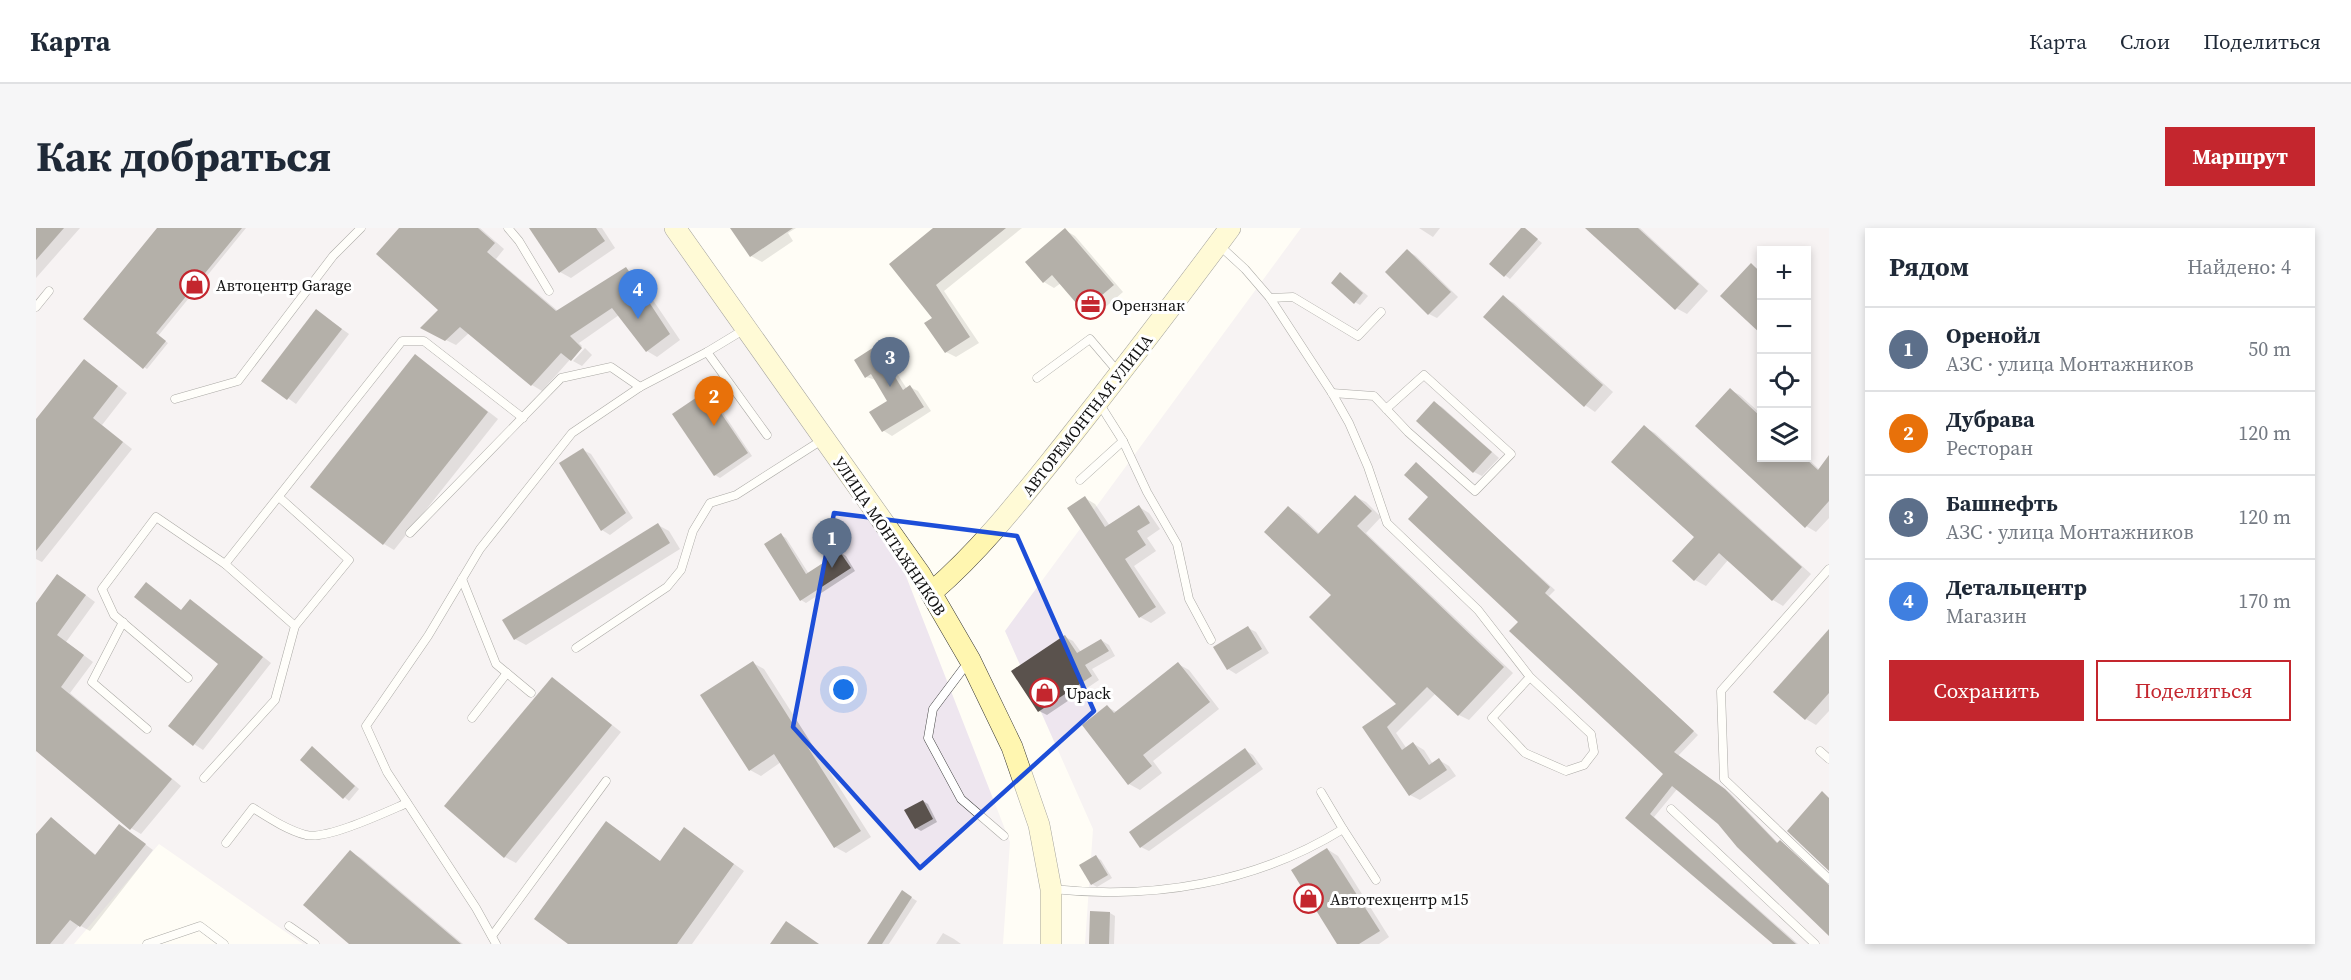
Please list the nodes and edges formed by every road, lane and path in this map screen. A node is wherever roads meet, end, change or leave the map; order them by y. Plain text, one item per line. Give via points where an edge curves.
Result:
1 (361, 228) edge
2 (508, 228) edge
3 (675, 228) edge
4 (1224, 236) edge
5 (49, 291) dead end
6 (549, 291) dead end
7 (1270, 298) junction
8 (36, 307) edge
9 (1381, 312) dead end
10 (746, 328) junction
11 (707, 352) junction
12 (1120, 374) junction
13 (1037, 378) dead end
14 (640, 387) junction
15 (1332, 393) junction
16 (175, 399) dead end
17 (1098, 402) junction
18 (1386, 409) junction
19 (523, 417) junction
20 (767, 435) dead end
21 (823, 439) junction
22 (1123, 441) junction
23 (1080, 480) dead end
24 (279, 497) junction
25 (410, 533) dead end
26 (225, 564) junction
27 (1829, 569) edge
28 (462, 579) junction
29 (932, 592) junction
30 (123, 622) junction
31 (295, 626) junction
32 (1210, 640) dead end
33 (576, 648) dead end
34 (970, 660) junction
35 (507, 673) junction
36 (1530, 677) junction
37 (189, 678) dead end
38 (531, 693) dead end
39 (472, 718) dead end
40 (147, 729) dead end
41 (1820, 751) dead end
42 (1829, 759) edge
43 (204, 778) dead end
44 (606, 781) dead end
45 (1321, 792) dead end
46 (407, 802) junction
47 (1671, 809) dead end
48 (1343, 829) junction
49 (1004, 836) dead end
50 (226, 843) dead end
51 (1829, 879) edge
52 (1376, 880) dead end
53 (1051, 889) junction
54 (289, 926) dead end
55 (492, 936) junction
56 (147, 944) edge
57 (224, 944) edge
58 (315, 944) edge
59 (496, 944) edge
60 (1051, 944) edge
61 (1815, 944) edge

1 - 16 lane via 333,256 238,381
2 - 6 lane
3 - 10 main road, УЛИЦА МОНТАЖНИКОВ
4 - 7 lane
4 - 12 main road, АВТОРЕМОНТНАЯ УЛИЦА
5 - 8 lane
7 - 9 lane via 1293,297 1358,336
7 - 15 lane
10 - 11 lane
10 - 21 main road, УЛИЦА МОНТАЖНИКОВ
11 - 14 lane
11 - 20 lane
12 - 13 lane via 1090,339
12 - 17 main road, АВТОРЕМОНТНАЯ УЛИЦА
14 - 19 lane via 611,367 561,378
14 - 28 lane via 572,433 480,549
15 - 18 lane via 1374,396
15 - 36 lane via 1368,467 1388,523 1478,610
17 - 22 lane
17 - 29 main road, АВТОРЕМОНТНАЯ УЛИЦА via 976,551
18 - 18 lane via 1475,492 1510,454 1424,375
19 - 24 lane via 424,341 402,341
19 - 25 lane
21 - 29 main road, УЛИЦА МОНТАЖНИКОВ
21 - 33 lane via 736,495 710,503 693,531 681,570 667,587
22 - 23 lane
22 - 32 lane via 1177,544 1189,599
24 - 26 lane
24 - 31 lane via 349,560
26 - 30 lane via 156,517 102,589 114,615
26 - 31 lane
27 - 51 lane via 1722,691 1724,779
28 - 35 lane via 496,664
28 - 46 lane via 366,726 387,772
29 - 34 main road, УЛИЦА МОНТАЖНИКОВ
30 - 37 lane
30 - 40 lane via 92,682
31 - 43 lane via 275,700
34 - 49 lane via 933,710 928,738 961,799
34 - 53 main road, УЛИЦА МОНТАЖНИКОВ via 1012,747 1039,825
35 - 38 lane
35 - 39 lane
36 - 36 lane via 1492,718 1526,753 1566,771 1584,765 1594,752 1591,734
41 - 42 lane
44 - 55 lane
45 - 48 lane
46 - 50 lane via 351,827 308,836 253,808
46 - 55 lane
47 - 61 lane
48 - 52 lane
48 - 53 lane via 1313,847 1209,884 1135,892
53 - 60 main road, УЛИЦА МОНТАЖНИКОВ
54 - 58 lane
55 - 59 lane
56 - 57 lane via 200,926

